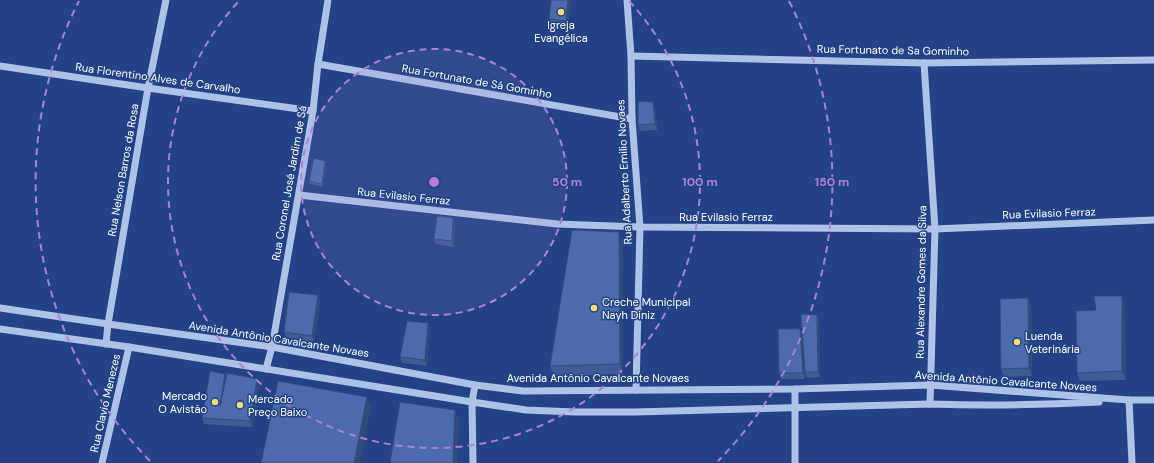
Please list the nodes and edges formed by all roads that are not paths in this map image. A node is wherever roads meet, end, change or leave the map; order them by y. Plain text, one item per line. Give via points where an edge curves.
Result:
1 (166, 0) edge
2 (328, 0) edge
3 (627, 0) edge
4 (631, 56) junction
5 (1154, 60) edge
6 (924, 63) junction
7 (318, 64) junction
8 (0, 66) edge
9 (148, 88) junction
10 (314, 111) junction
11 (632, 119) junction
12 (299, 195) junction
13 (1154, 220) edge
14 (640, 227) junction
15 (935, 228) junction
16 (0, 308) edge
17 (108, 324) junction
18 (0, 329) edge
19 (106, 344) junction
20 (129, 347) junction
21 (272, 347) junction
22 (266, 370) junction
23 (475, 385) junction
24 (930, 385) junction
25 (795, 389) junction
26 (636, 390) junction
27 (1129, 400) junction
28 (1154, 400) edge
29 (472, 402) junction
30 (930, 404) junction
31 (794, 408) junction
32 (102, 463) edge
33 (473, 463) edge
34 (795, 463) edge
35 (1132, 463) edge

1 - 9 street, Rua Nelson Barros da Rosa
2 - 7 street, Rua Coronel José Jardim de Sá
3 - 4 street, Rua Adalberto Emilio Novaes
4 - 6 street, Rua Fortunato de Sa Gominho
4 - 11 street, Rua Adalberto Emilio Novaes
5 - 6 street, Rua Fortunato de Sa Gominho
6 - 15 street, Rua Alexandre Gomes da Silva
7 - 10 street, Rua Coronel José Jardim de Sá
7 - 11 street, Rua Fortunato de Sá Gominho
8 - 9 street, Rua Florentino Alves de Carvalho
9 - 10 street, Rua Florentino Alves de Carvalho
9 - 17 street, Rua Nelson Barros da Rosa
10 - 12 street, Rua Coronel José Jardim de Sá
11 - 14 street, Rua Adalberto Emilio Novaes
12 - 14 street, Rua Evilasio Ferraz via 557,224
12 - 21 street, Rua Coronel José Jardim de Sá
13 - 15 street, Rua Evilasio Ferraz
14 - 15 street, Rua Evilasio Ferraz
14 - 26 street, Rua Adalberto Emilio Novaes
15 - 24 street, Rua Alexandre Gomes da Silva
16 - 17 street, Avenida Antônio Cavalcante Novaes
17 - 19 street, Rua Nelson Barros da Rosa
17 - 21 street, Avenida Antônio Cavalcante Novaes
18 - 19 street
19 - 20 street
20 - 22 street
20 - 32 street, Rua Clavio Menezes
21 - 22 street, Rua Coronel José Jardim de Sá
21 - 23 street, Avenida Antônio Cavalcante Novaes
22 - 29 street
23 - 26 street, Avenida Antônio Cavalcante Novaes via 523,391
23 - 29 street
24 - 25 street, Avenida Antônio Cavalcante Novaes
24 - 27 street, Avenida Antônio Cavalcante Novaes
24 - 30 street, Rua Alexandre Gomes da Silva
25 - 26 street, Avenida Antônio Cavalcante Novaes
25 - 31 street
27 - 28 street, Avenida Antônio Cavalcante Novaes
27 - 30 street via 1038,405
27 - 35 street
29 - 31 street via 526,410 575,412
29 - 33 street
30 - 31 street
31 - 34 street

